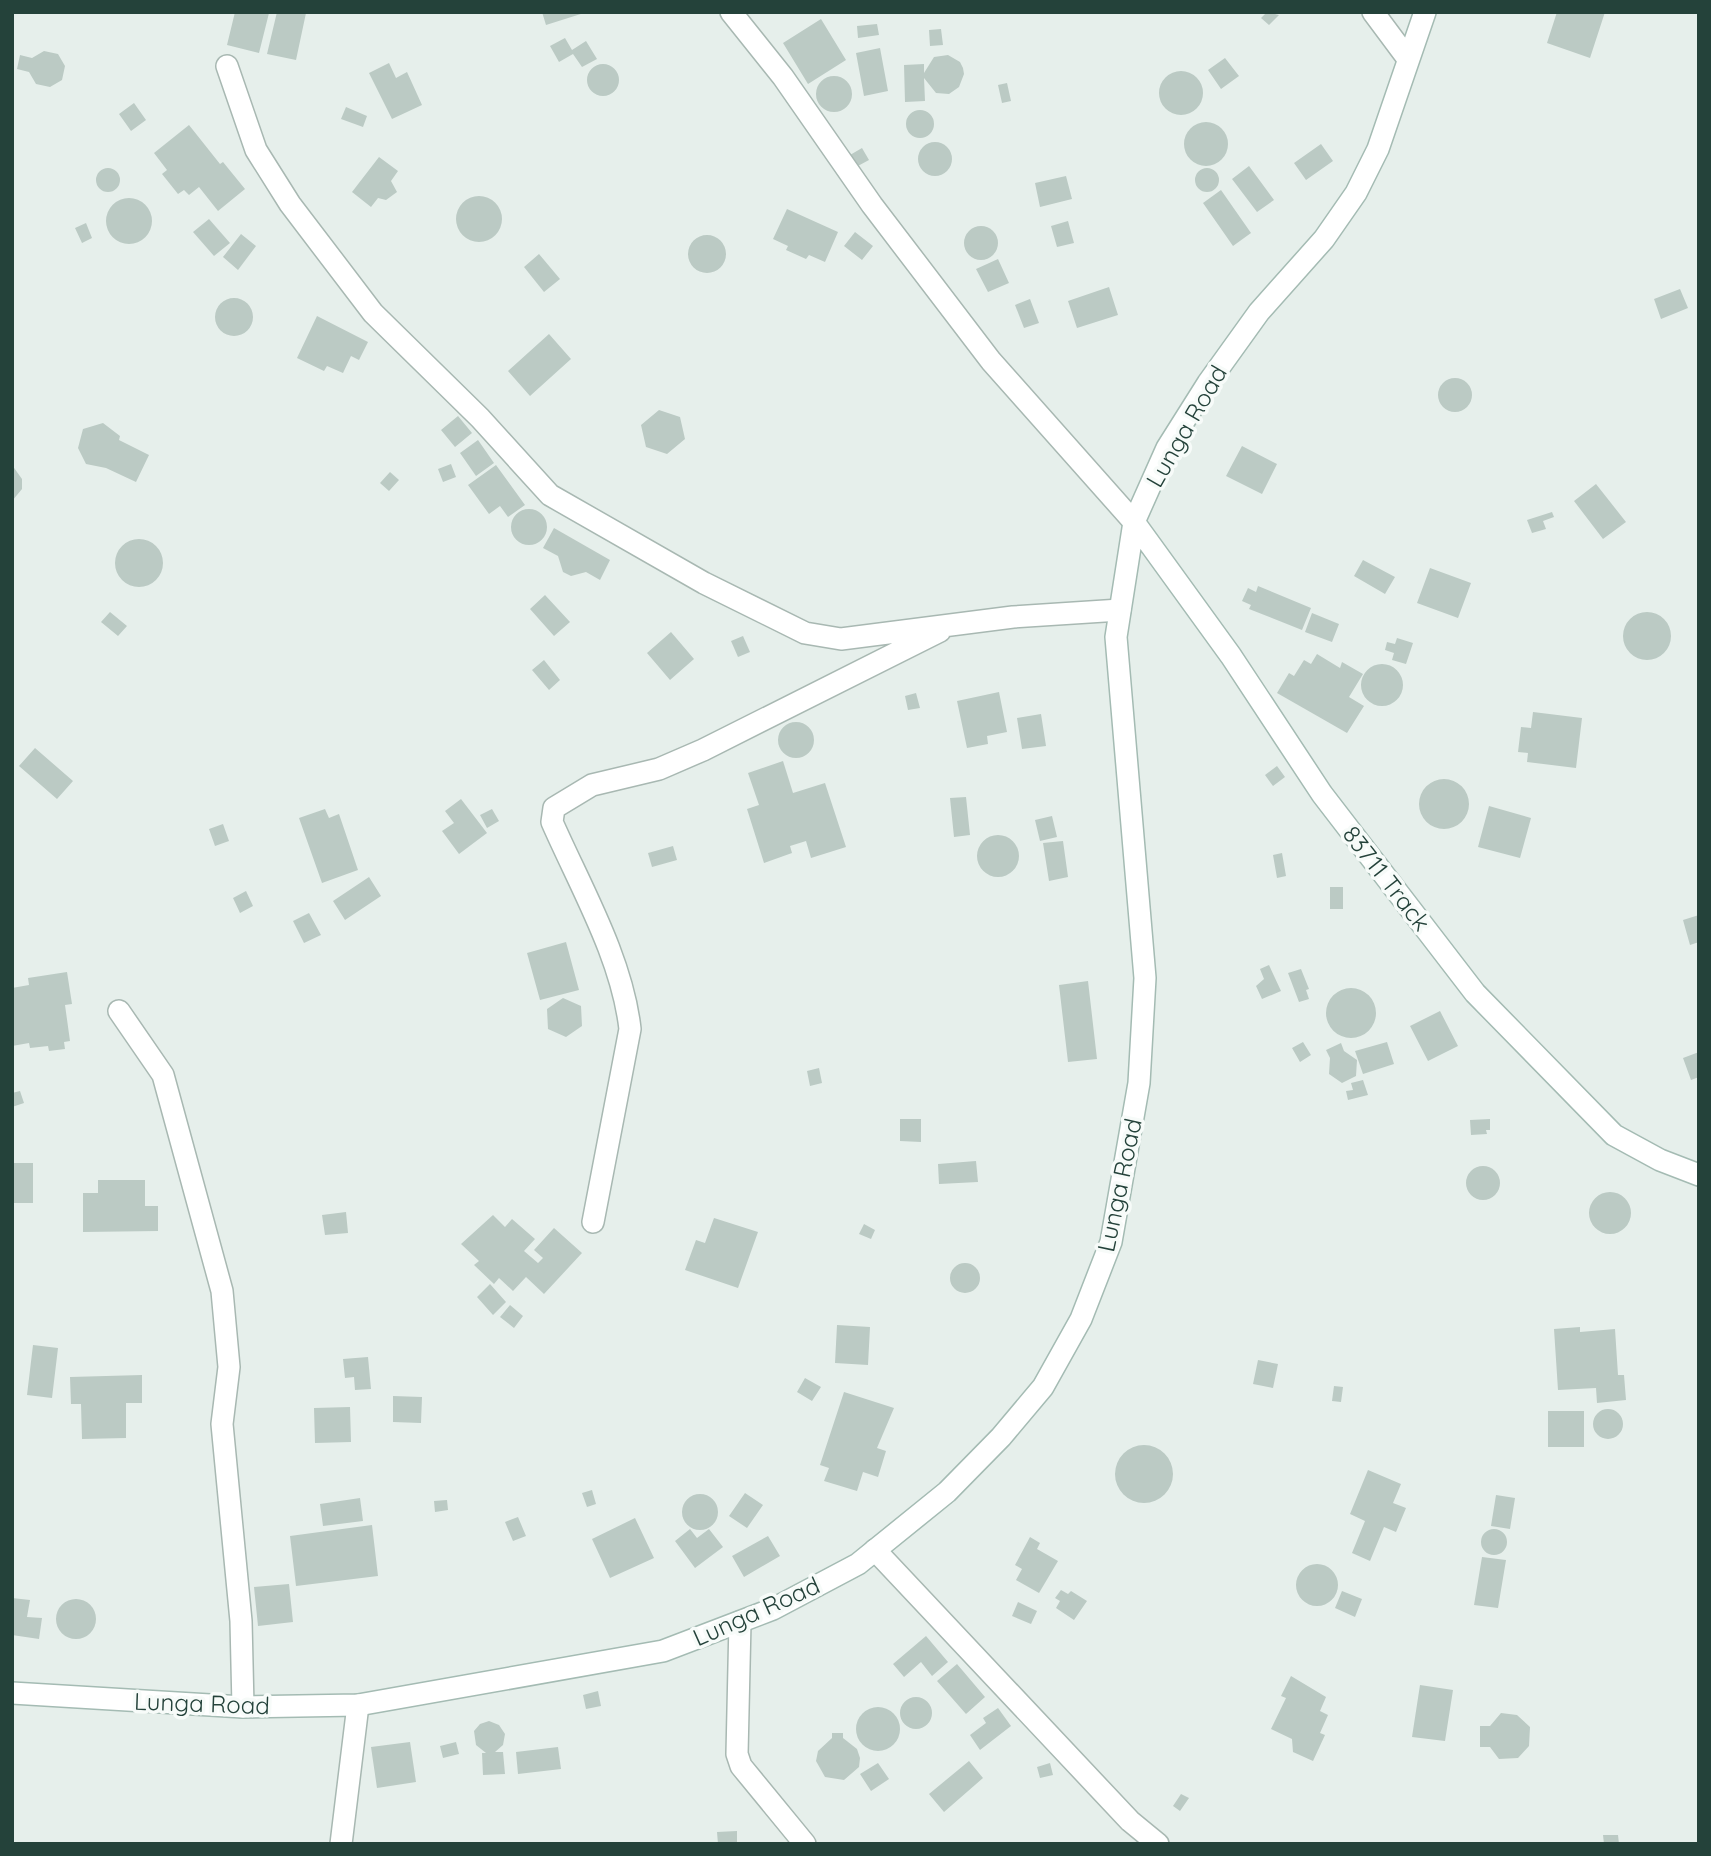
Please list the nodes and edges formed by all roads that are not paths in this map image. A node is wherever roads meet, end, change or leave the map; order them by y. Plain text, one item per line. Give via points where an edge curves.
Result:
1 (731, 12) edge
2 (1373, 12) edge
3 (1425, 12) edge
4 (1416, 22) edge
5 (1408, 60) junction
6 (227, 66) dead end
7 (1134, 522) junction
8 (1120, 611) junction
9 (953, 625) junction
10 (119, 1011) dead end
11 (1699, 1175) edge
12 (593, 1222) dead end
13 (875, 1550) junction
14 (740, 1622) junction
15 (12, 1693) edge
16 (358, 1705) junction
17 (243, 1707) junction
18 (341, 1844) edge
19 (805, 1844) edge
20 (1158, 1844) edge

1 - 7 street, 83711 Track via 991,361
2 - 5 street
3 - 4 street, Lunga Road
4 - 5 street, Lunga Road
5 - 7 street, Lunga Road via 1378,149 1356,193 1208,383 1167,448
6 - 9 street via 256,150 290,204 373,313 480,418 550,495 805,633 841,639
7 - 8 street, Lunga Road
7 - 11 street, 83711 Track via 1231,656 1322,794 1475,993 1614,1135
8 - 9 street
8 - 13 street, Lunga Road via 1116,637 1145,978 1139,1083 1111,1241 1081,1319 1043,1387 947,1492
9 - 12 street via 703,750 659,769 592,785 554,808 552,822 614,963 630,1029
10 - 17 street via 163,1075 222,1291 229,1367 222,1424 242,1621
13 - 14 street, Lunga Road via 858,1564
13 - 20 street via 1130,1821
14 - 16 street, Lunga Road via 663,1651
14 - 19 street via 737,1754 741,1766
15 - 17 street, Lunga Road
16 - 17 street, Lunga Road
16 - 18 street

